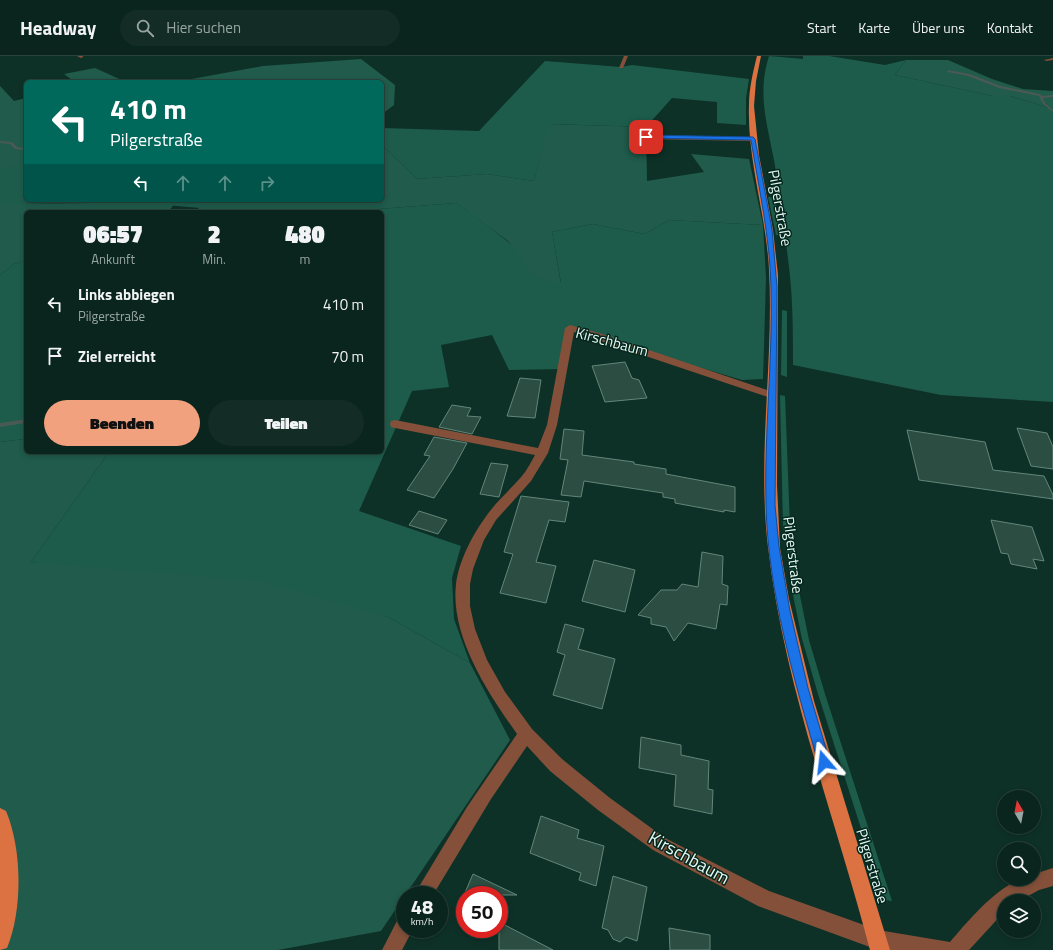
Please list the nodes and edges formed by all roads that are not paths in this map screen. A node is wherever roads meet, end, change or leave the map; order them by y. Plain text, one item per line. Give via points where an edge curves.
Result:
1 (626, 56) edge
2 (759, 56) edge
3 (1046, 60) dead end
4 (1053, 60) edge
5 (621, 67) dead end
6 (646, 137) dead end
7 (753, 139) junction
8 (772, 395) junction
9 (395, 424) dead end
10 (542, 453) junction
11 (526, 734) junction
12 (0, 818) edge
13 (1053, 877) edge
14 (429, 886) edge
15 (398, 938) edge
16 (0, 941) edge
17 (879, 945) edge
18 (392, 950) edge
19 (945, 950) edge
20 (956, 950) edge

1 - 5 street
2 - 7 main road, Pilgerstraße via 751,98
3 - 4 street
6 - 7 street
7 - 8 main road, Pilgerstraße via 772,255
8 - 10 street, Kirschbaum via 570,328 552,425
8 - 17 main road, Pilgerstraße via 770,505 784,611 802,688
9 - 10 street
10 - 11 street, Kirschbaum via 527,478 492,516 478,539 463,584 463,606 468,630 481,662 500,697
11 - 14 street
11 - 17 street, Kirschbaum via 556,766 660,844 765,899
12 - 16 main road via 7,848 9,881
13 - 20 street via 1038,881 1005,898
15 - 18 street
17 - 19 street, Kirschbaum

